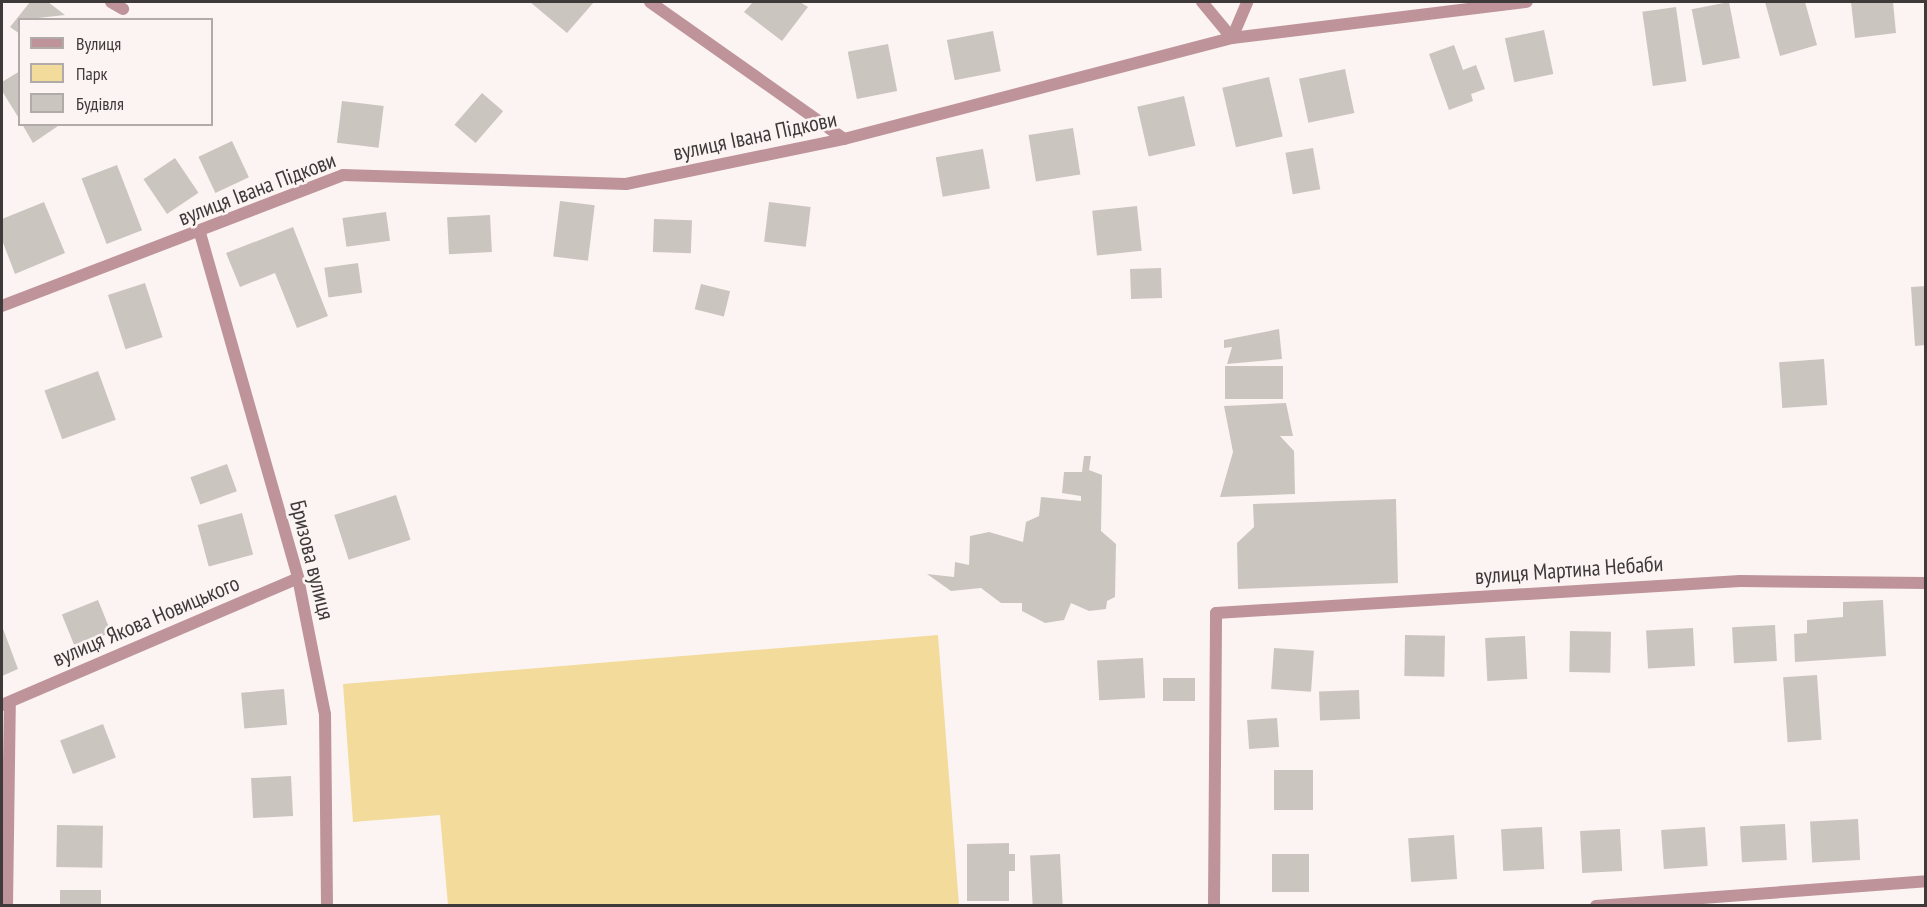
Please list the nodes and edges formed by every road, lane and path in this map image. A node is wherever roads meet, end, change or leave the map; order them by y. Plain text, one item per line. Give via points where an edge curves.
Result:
1 (111, 2) edge
2 (650, 2) edge
3 (1202, 2) edge
4 (1247, 2) edge
5 (1527, 2) edge
6 (123, 9) dead end
7 (1232, 38) junction
8 (844, 139) junction
9 (200, 233) junction
10 (2, 306) edge
11 (298, 578) junction
12 (1926, 583) edge
13 (6, 704) edge
14 (1926, 881) edge
15 (8, 906) edge
16 (327, 906) edge
17 (1214, 906) edge
18 (1596, 906) edge

1 - 6 street
2 - 8 street
3 - 7 street
4 - 7 street
5 - 7 street, вулиця Івана Підкови
7 - 8 street, вулиця Івана Підкови
8 - 9 street, вулиця Івана Підкови via 626,184 343,175
9 - 10 street, вулиця Івана Підкови
9 - 11 street, Бризова вулиця
11 - 13 street, вулиця Якова Новицького
11 - 16 street, Бризова вулиця via 325,714
12 - 17 street, вулиця Мартина Небаби via 1740,581 1216,614
13 - 15 street, вулиця Якова Новицького
14 - 18 street

